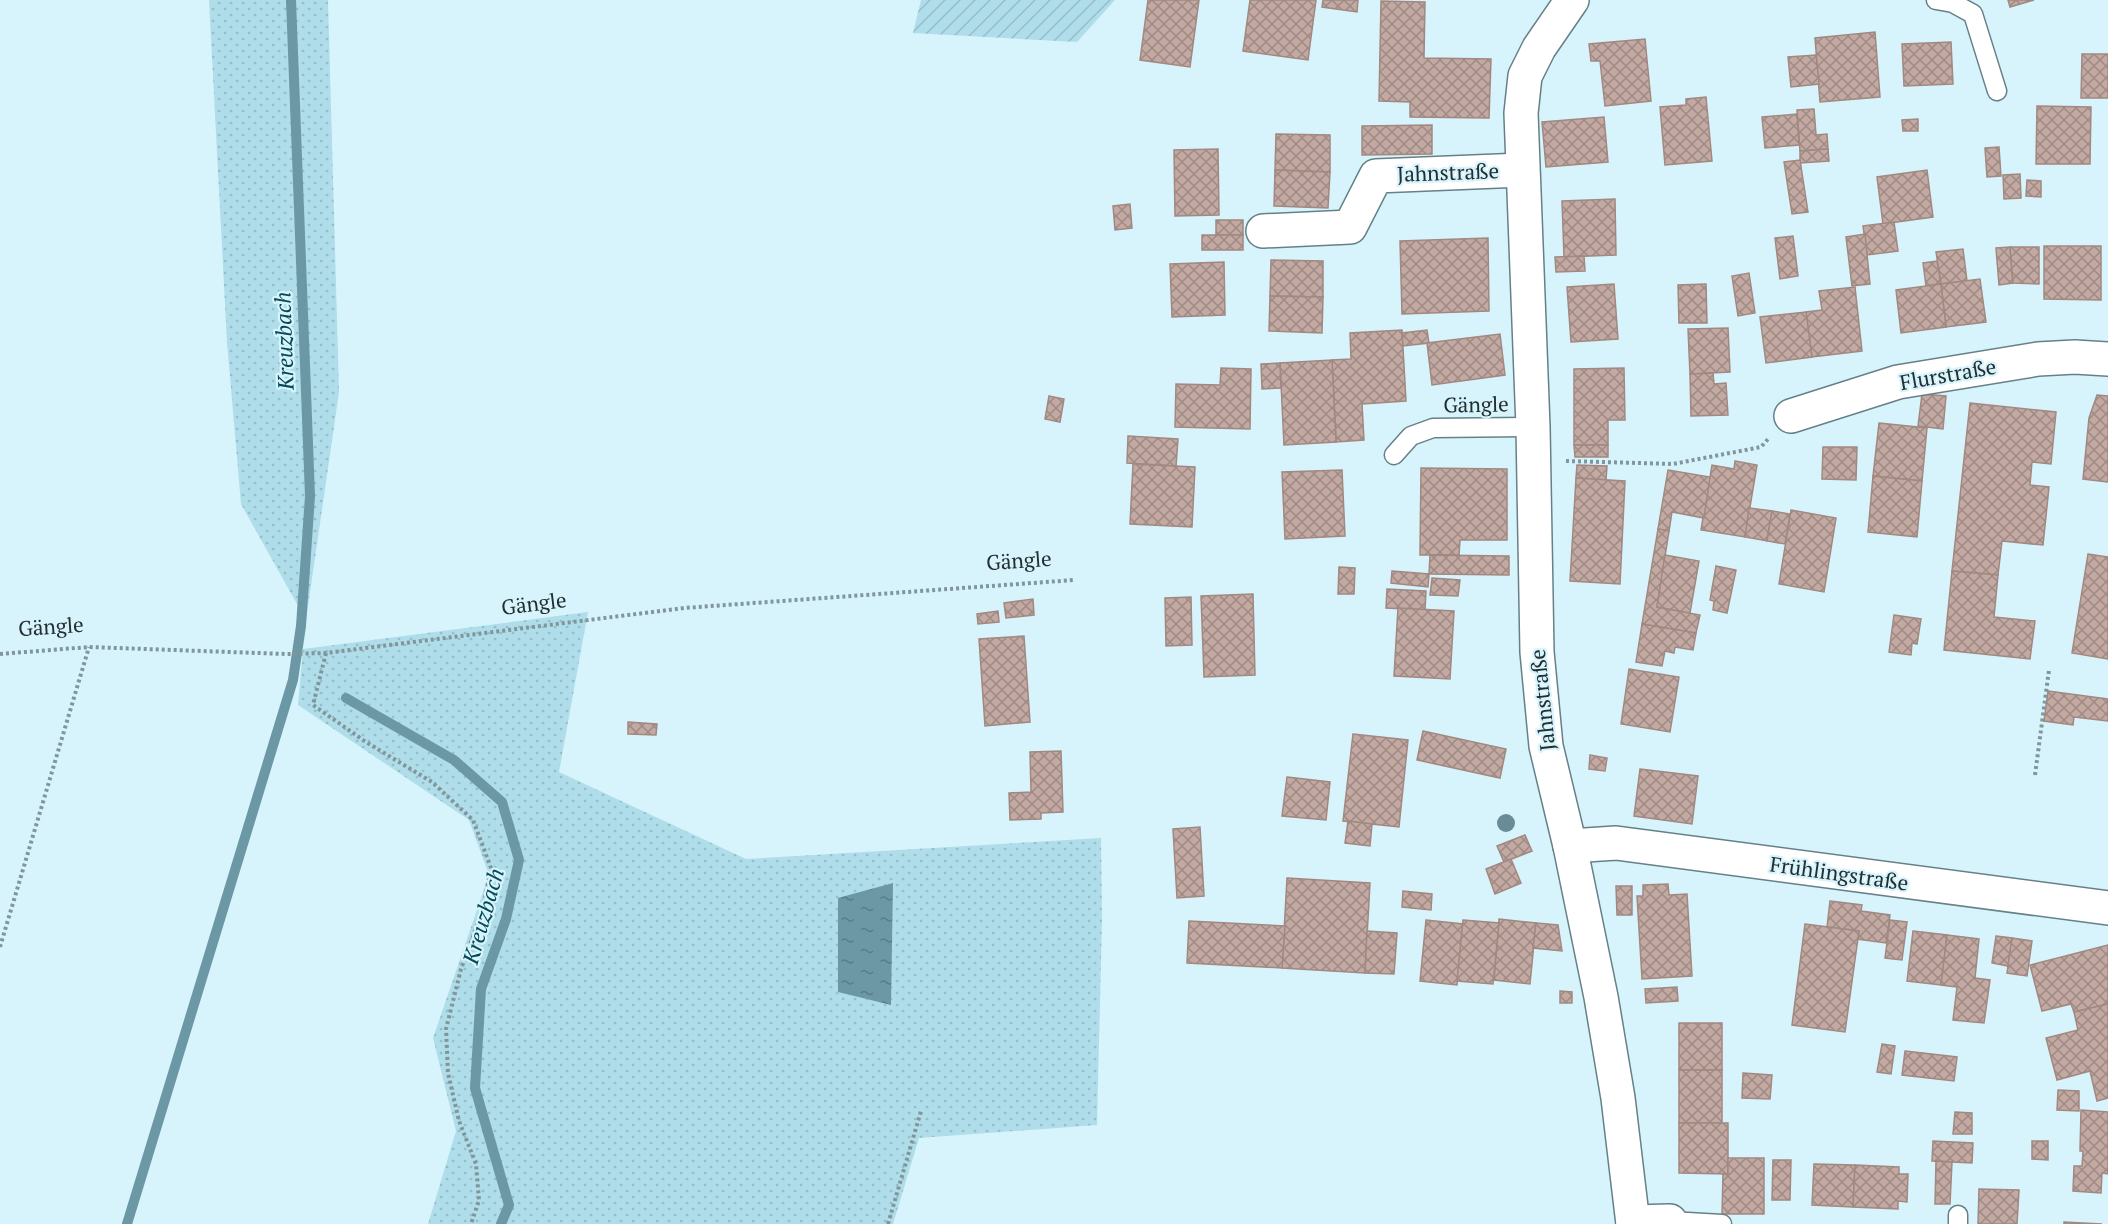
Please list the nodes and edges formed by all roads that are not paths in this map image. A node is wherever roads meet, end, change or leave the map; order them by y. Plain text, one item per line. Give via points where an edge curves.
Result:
1 (1572, 0) edge
2 (1936, 0) edge
3 (1997, 91) dead end
4 (1522, 170) junction
5 (1263, 231) dead end
6 (2108, 360) edge
7 (1791, 416) road end
8 (1533, 427) junction
9 (1394, 455) dead end
10 (1570, 846) junction
11 (2108, 908) edge
12 (1670, 1222) edge
13 (1633, 1223) edge
14 (1722, 1224) edge

1 - 4 street, Jahnstraße via 1525,76
2 - 3 lane via 1953,3 1973,14
4 - 5 street, Jahnstraße via 1376,176 1350,227
4 - 8 street, Jahnstraße
6 - 7 street, Flurstraße via 2038,359 1898,382
8 - 9 lane, Gängle via 1433,428 1411,436
8 - 10 street, Jahnstraße via 1537,651 1546,746
10 - 11 street, Frühlingstraße via 1616,843
10 - 13 street, Jahnstraße via 1618,1098
12 - 13 street, Jahnstraße
12 - 14 lane, Jahnstraße

